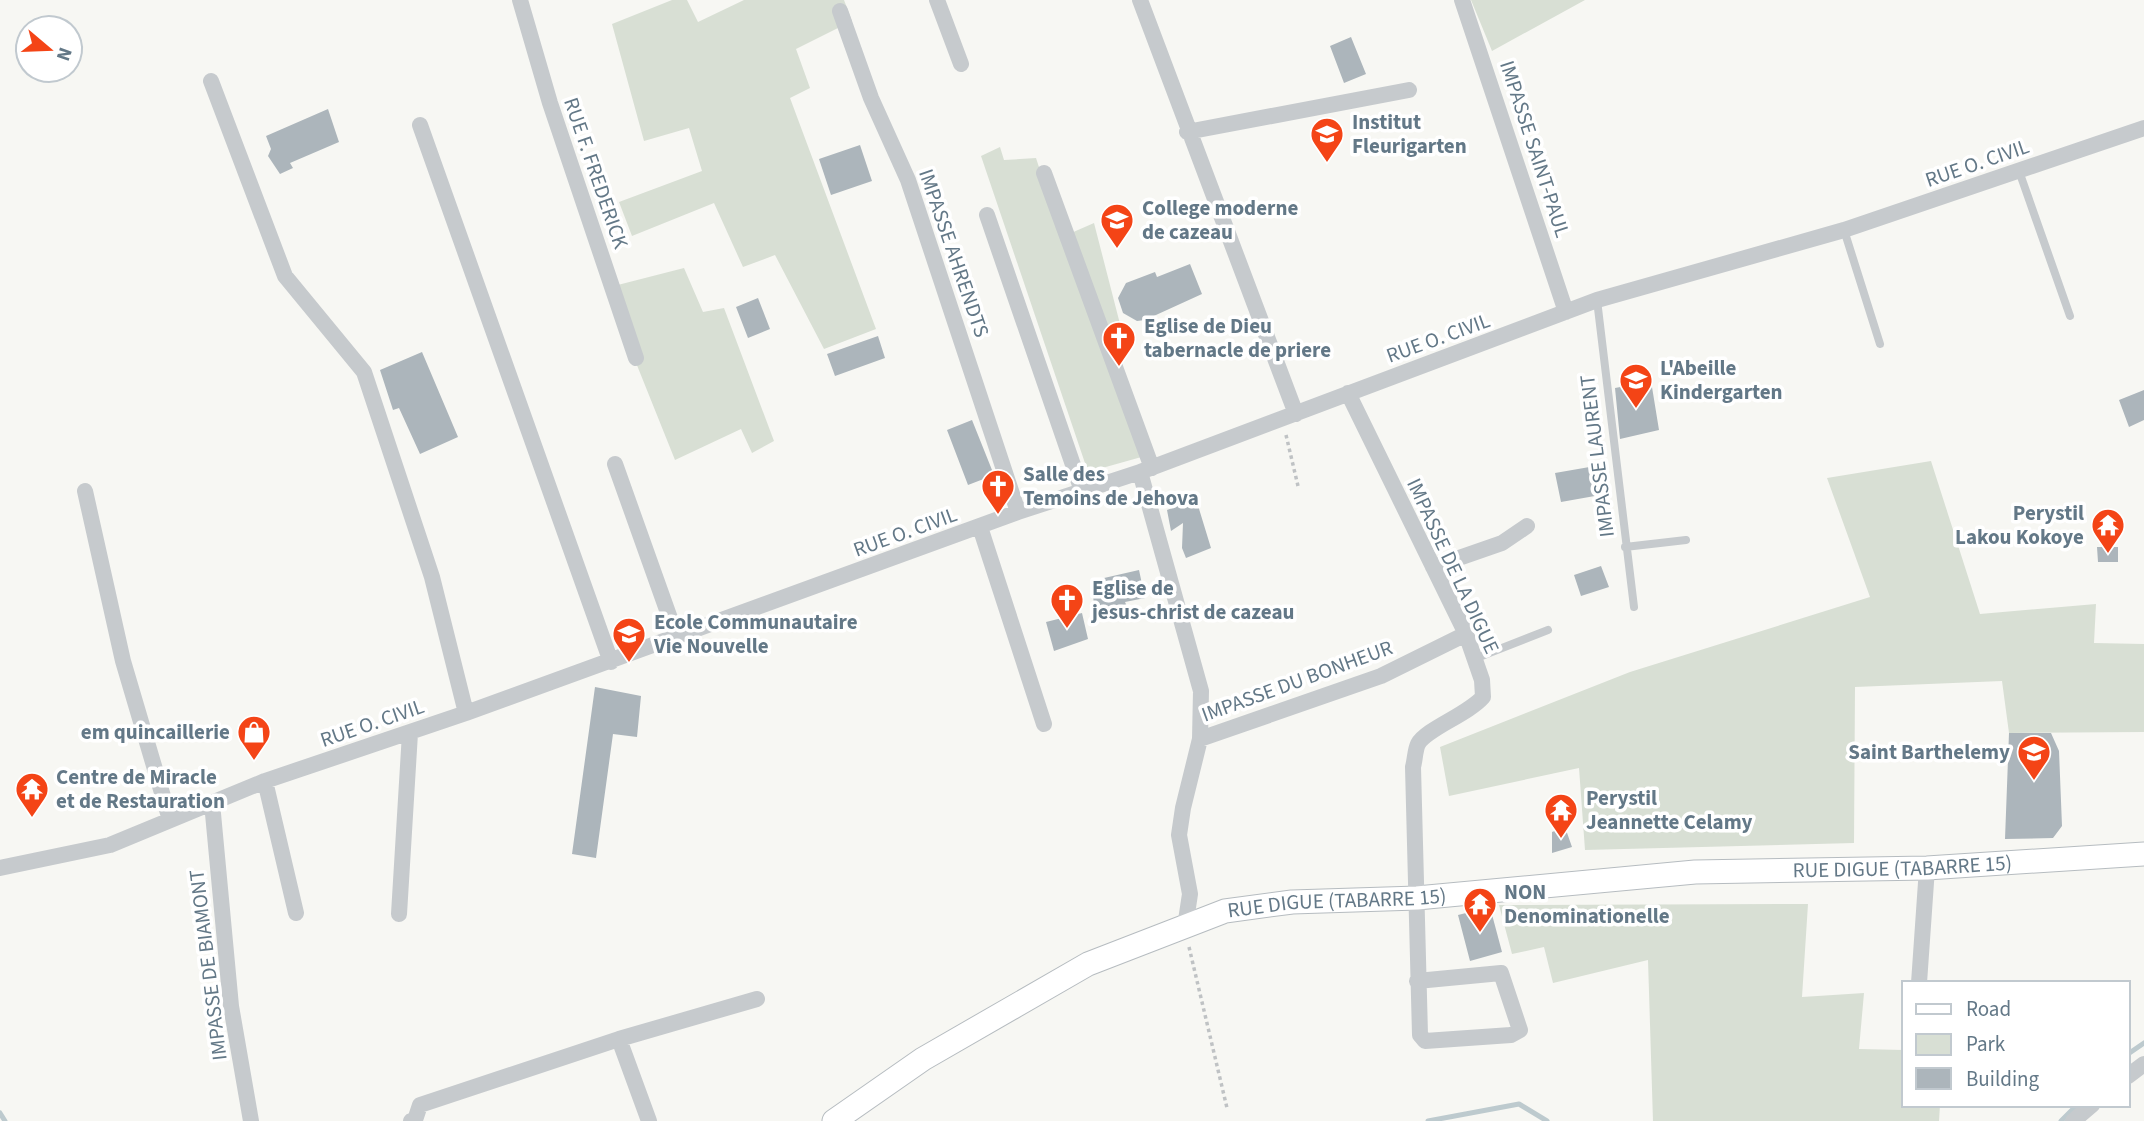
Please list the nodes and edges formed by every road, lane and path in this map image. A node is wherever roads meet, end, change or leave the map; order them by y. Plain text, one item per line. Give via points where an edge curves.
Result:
1 (520, 0) edge
2 (937, 0) edge
3 (1140, 0) edge
4 (1462, 0) edge
5 (840, 11) dead end
6 (961, 64) dead end
7 (211, 81) dead end
8 (1409, 90) dead end
9 (420, 125) dead end
10 (2144, 128) edge
11 (1187, 132) junction
12 (2020, 171) junction
13 (1044, 173) dead end
14 (987, 215) dead end
15 (1844, 230) junction
16 (1597, 300) junction
17 (1566, 312) junction
18 (2070, 316) dead end
19 (1880, 344) dead end
20 (636, 358) dead end
21 (1348, 393) junction
22 (1289, 417) junction
23 (615, 464) dead end
24 (1146, 470) junction
25 (1298, 486) dead end
26 (85, 491) dead end
27 (1082, 491) junction
28 (1018, 512) junction
29 (1527, 526) dead end
30 (980, 527) junction
31 (1686, 540) dead end
32 (1625, 547) junction
33 (1433, 567) junction
34 (1634, 607) dead end
35 (1548, 630) dead end
36 (1466, 634) junction
37 (677, 638) junction
38 (1475, 659) junction
39 (611, 662) junction
40 (466, 713) junction
41 (1044, 724) dead end
42 (410, 733) junction
43 (1200, 739) junction
44 (265, 781) junction
45 (212, 803) junction
46 (170, 820) junction
47 (2144, 854) edge
48 (0, 868) edge
49 (1927, 868) junction
50 (1417, 898) junction
51 (296, 913) dead end
52 (399, 914) dead end
53 (1185, 927) junction
54 (1417, 981) junction
55 (1919, 981) edge
56 (757, 999) dead end
57 (619, 1039) junction
58 (2090, 1107) edge
59 (1227, 1108) dead end
60 (251, 1121) edge
61 (411, 1121) edge
62 (649, 1121) edge
63 (834, 1121) edge
64 (2073, 1121) edge

1 - 20 street, RUE F. FREDERICK
2 - 6 street
3 - 11 street
4 - 17 street, IMPASSE SAINT-PAUL
5 - 28 street, IMPASSE AHRENDTS via 908,180
7 - 40 street via 285,276 364,372 432,577
8 - 11 street
9 - 39 street
10 - 12 street, RUE O. CIVIL
11 - 22 street
12 - 15 street, RUE O. CIVIL
12 - 18 lane
13 - 24 street, IMPASSE DU BONHEUR
14 - 27 street
15 - 16 street, RUE O. CIVIL
15 - 19 lane
16 - 17 street, RUE O. CIVIL
16 - 32 lane, IMPASSE LAURENT
17 - 21 street, RUE O. CIVIL
21 - 22 street, RUE O. CIVIL
21 - 33 street, IMPASSE DE LA DIGUE
22 - 24 street, RUE O. CIVIL
22 - 25 path
23 - 37 street
24 - 27 street, RUE O. CIVIL
24 - 43 street, IMPASSE DU BONHEUR via 1201,691
26 - 46 street via 123,661
27 - 28 street, RUE O. CIVIL
28 - 30 street, RUE O. CIVIL
29 - 33 street via 1502,543
30 - 37 street, RUE O. CIVIL
30 - 41 street
31 - 32 lane
32 - 34 lane, IMPASSE LAURENT
33 - 36 street, IMPASSE DE LA DIGUE
35 - 38 lane
36 - 38 street, IMPASSE DE LA DIGUE
36 - 43 street, IMPASSE DU BONHEUR via 1381,676
37 - 39 street, RUE O. CIVIL
38 - 50 street, IMPASSE DE LA DIGUE via 1483,697 1471,711 1430,732 1418,744 1413,767
39 - 40 street, RUE O. CIVIL
40 - 42 street, RUE O. CIVIL
42 - 44 street, RUE O. CIVIL
42 - 52 street
43 - 53 street via 1179,835 1190,894
44 - 45 street, RUE O. CIVIL
44 - 51 street
45 - 46 street, RUE O. CIVIL
45 - 60 street, IMPASSE DE BIAMONT via 231,1006
46 - 48 street, RUE O. CIVIL via 110,845
47 - 49 street, RUE DIGUE (TABARRE 15)
49 - 50 street, RUE DIGUE (TABARRE 15) via 1695,872
49 - 55 street
50 - 53 street, RUE DIGUE (TABARRE 15) via 1292,902 1225,911
50 - 54 street
53 - 59 path
53 - 63 street, RUE DIGUE (TABARRE 15) via 1088,964 923,1059
54 - 54 street via 1420,1035 1425,1041 1511,1035 1520,1030 1501,974
56 - 57 street
57 - 61 street via 420,1105
57 - 62 street
58 - 64 street

